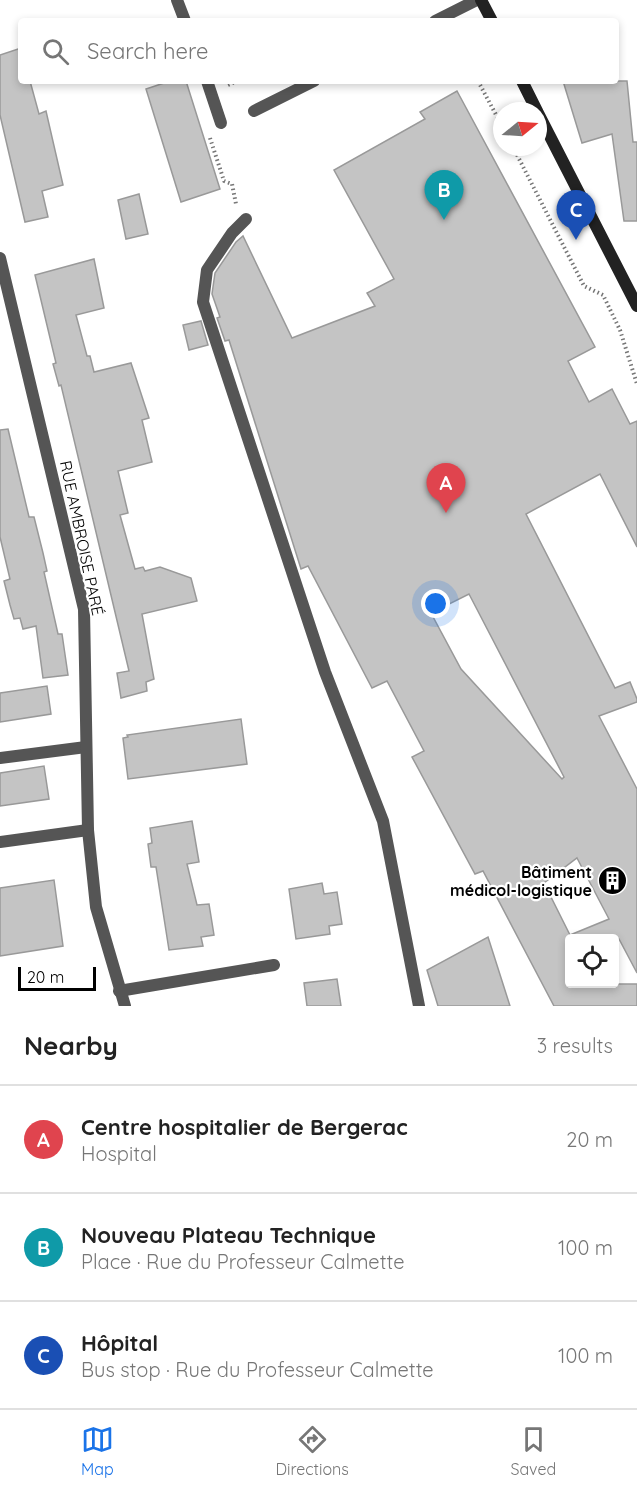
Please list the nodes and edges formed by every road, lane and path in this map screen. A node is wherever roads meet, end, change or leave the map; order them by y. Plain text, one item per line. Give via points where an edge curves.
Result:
1 (177, 0) edge
2 (479, 0) edge
3 (184, 18) edge
4 (441, 18) edge
5 (490, 18) edge
6 (308, 84) edge
7 (480, 84) edge
8 (524, 84) edge
9 (209, 86) edge
10 (533, 102) edge
11 (493, 109) edge
12 (254, 111) dead end
13 (221, 123) dead end
14 (207, 128) dead end
15 (547, 130) edge
16 (518, 156) edge
17 (243, 222) joint
18 (0, 258) edge
19 (637, 306) edge
20 (637, 384) edge
21 (86, 747) junction
22 (0, 758) edge
23 (88, 830) junction
24 (0, 842) edge
25 (274, 965) dead end
26 (119, 991) junction
27 (125, 1006) edge
28 (419, 1006) edge

1 - 3 street
2 - 4 street
2 - 5 main road
6 - 12 street
7 - 11 path
8 - 10 main road
9 - 13 street
14 - 17 path via 224,181 232,184
15 - 19 main road
16 - 20 path via 585,286 603,295 620,330
17 - 28 street via 207,270 203,302 325,672 383,821
18 - 21 street, RUE AMBROISE PARÉ via 84,609
21 - 22 street
21 - 23 street, RUE AMBROISE PARÉ
23 - 24 street
23 - 26 street, RUE AMBROISE PARÉ via 96,907
25 - 26 street
26 - 27 street, RUE AMBROISE PARÉ

